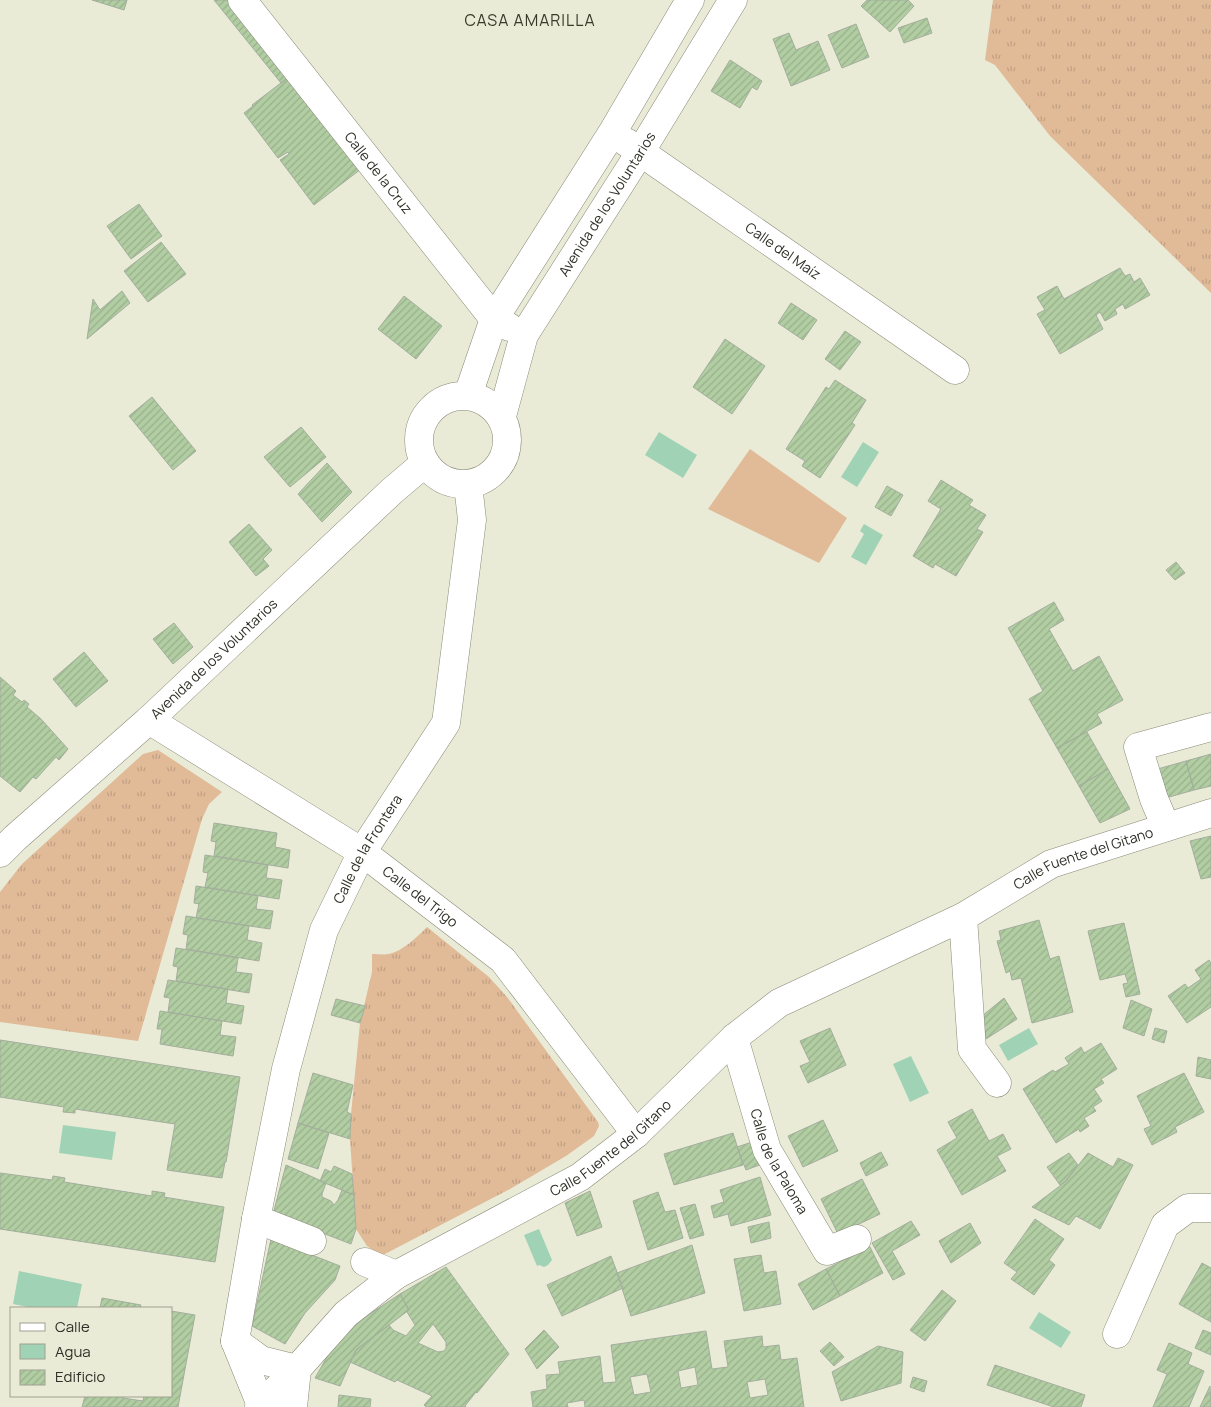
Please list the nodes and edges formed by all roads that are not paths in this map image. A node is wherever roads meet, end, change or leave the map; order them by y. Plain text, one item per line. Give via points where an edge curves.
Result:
1 (242, 0) edge
2 (690, 0) edge
3 (733, 0) edge
4 (612, 133) junction
5 (641, 151) junction
6 (494, 319) junction
7 (524, 335) junction
8 (955, 370) dead end
9 (468, 395) junction
10 (502, 416) junction
11 (425, 463) junction
12 (468, 484) junction
13 (149, 720) junction
14 (1211, 727) edge
15 (1211, 813) edge
16 (1166, 827) junction
17 (362, 852) junction
18 (0, 853) edge
19 (963, 918) junction
20 (734, 1038) junction
21 (997, 1083) dead end
22 (636, 1134) junction
23 (1211, 1208) edge
24 (256, 1219) junction
25 (857, 1240) dead end
26 (312, 1241) dead end
27 (365, 1262) dead end
28 (396, 1275) junction
29 (1117, 1334) dead end
30 (235, 1342) junction
31 (297, 1369) junction
32 (260, 1406) edge
33 (292, 1407) edge

1 - 6 street, Calle de la Cruz
2 - 4 street
3 - 5 street, Avenida de los Voluntarios
4 - 5 street, Calle del Maíz
4 - 6 street
5 - 7 street, Avenida de los Voluntarios
5 - 8 street, Calle del Maíz
6 - 7 street, Calle de la Cruz
6 - 9 street
7 - 10 street, Avenida de los Voluntarios
9 - 10 street via 487,402
9 - 11 street via 448,398 431,408 421,425 419,444
10 - 12 street via 508,438 504,460 489,477
11 - 12 street via 437,476 452,483
11 - 13 street, Avenida de los Voluntarios
12 - 17 street, Calle de la Frontera via 472,520 446,723
13 - 17 street, Calle del Trigo
13 - 18 street, Avenida de los Voluntarios
14 - 16 street via 1138,747
15 - 16 street, Calle Fuente del Gitano
16 - 19 street, Calle Fuente del Gitano via 1051,864
17 - 22 street, Calle del Trigo via 502,960
17 - 24 street, Calle de la Frontera via 324,930 286,1069
19 - 20 street, Calle Fuente del Gitano via 779,1003
19 - 21 street via 972,1049
20 - 22 street, Calle Fuente del Gitano
20 - 25 street, Calle de la Paloma via 767,1150 827,1251
22 - 28 street, Calle Fuente del Gitano via 580,1177
23 - 29 street via 1188,1208 1165,1224
24 - 26 street
24 - 30 street, Calle de la Frontera
27 - 28 street
28 - 31 street, Calle Fuente del Gitano via 346,1314
30 - 31 street via 261,1360
30 - 32 street
31 - 32 street
31 - 33 street

